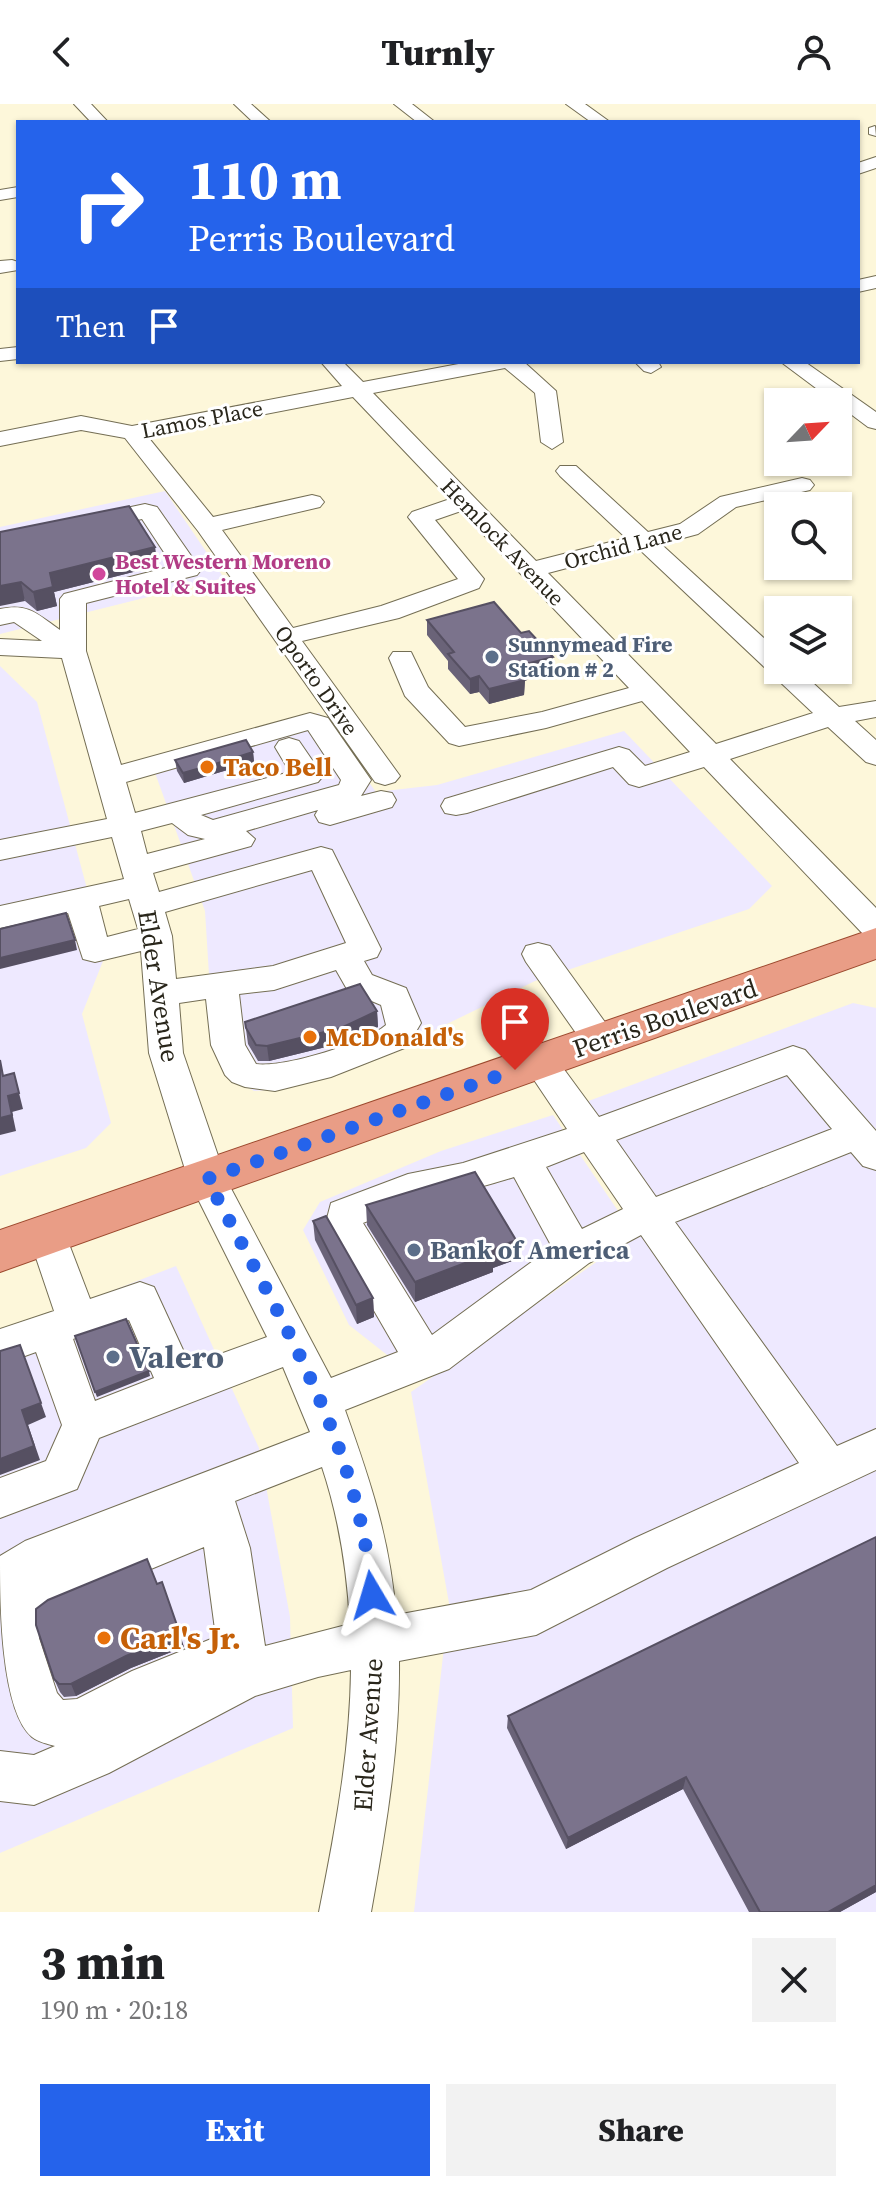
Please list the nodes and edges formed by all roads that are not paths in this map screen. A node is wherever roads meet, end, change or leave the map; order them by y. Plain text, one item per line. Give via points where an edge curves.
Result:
1 (82, 104) edge
2 (242, 104) edge
3 (402, 104) edge
4 (574, 104) edge
5 (98, 120) edge
6 (261, 120) edge
7 (424, 120) edge
8 (599, 120) edge
9 (333, 364) edge
10 (491, 364) edge
11 (513, 364) edge
12 (794, 364) edge
13 (356, 388) junction
14 (876, 422) edge
15 (132, 433) junction
16 (0, 439) edge
17 (552, 442) dead end
18 (568, 471) dead end
19 (174, 482) junction
20 (802, 485) dead end
21 (312, 502) dead end
22 (465, 502) junction
23 (0, 518) edge
24 (207, 526) junction
25 (0, 542) edge
26 (644, 542) junction
27 (529, 570) junction
28 (0, 617) edge
29 (287, 637) junction
30 (0, 647) edge
31 (73, 651) junction
32 (764, 652) edge
33 (402, 658) dead end
34 (798, 684) edge
35 (648, 691) junction
36 (876, 709) edge
37 (833, 716) junction
38 (289, 747) dead end
39 (711, 755) junction
40 (876, 756) edge
41 (109, 777) junction
42 (456, 806) dead end
43 (178, 813) junction
44 (124, 826) junction
45 (0, 850) edge
46 (145, 899) junction
47 (81, 900) junction
48 (0, 917) edge
49 (876, 928) edge
50 (876, 943) edge
51 (538, 954) dead end
52 (344, 956) junction
53 (222, 986) junction
54 (161, 993) junction
55 (600, 1041) junction
56 (540, 1062) junction
57 (592, 1134) junction
58 (867, 1145) edge
59 (523, 1160) junction
60 (207, 1179) junction
61 (651, 1216) junction
62 (47, 1234) junction
63 (0, 1251) edge
64 (575, 1252) junction
65 (63, 1325) junction
66 (294, 1345) junction
67 (0, 1347) edge
68 (425, 1360) junction
69 (179, 1387) junction
70 (321, 1401) junction
71 (83, 1425) junction
72 (337, 1441) junction
73 (876, 1449) edge
74 (829, 1471) junction
75 (0, 1498) edge
76 (215, 1506) junction
77 (0, 1590) edge
78 (375, 1642) junction
79 (244, 1663) junction
80 (0, 1776) edge
81 (345, 1912) edge

1 - 5 street
2 - 6 street
3 - 7 street
4 - 8 street
9 - 13 street, Hemlock Avenue
10 - 13 street, Lamos Place
11 - 17 street via 545,391
12 - 14 street
13 - 15 street, Lamos Place
13 - 22 street, Hemlock Avenue
15 - 16 street, Lamos Place via 81,423
15 - 19 street, Oporto Drive
18 - 26 street
19 - 23 street
19 - 24 street, Oporto Drive
20 - 26 street, Orchid Lane via 728,502 689,529
21 - 24 street
22 - 27 street, Hemlock Avenue
22 - 29 street via 420,517 470,583 390,612
24 - 29 street, Oporto Drive
25 - 31 street, Elder Avenue via 145,511 188,570 73,599
26 - 27 street, Orchid Lane
26 - 32 street
27 - 35 street, Hemlock Avenue
28 - 31 street via 18,613
29 - 46 street, Oporto Drive via 383,788
30 - 31 street
31 - 41 street, Elder Avenue
33 - 35 street via 415,690 459,737 546,720
34 - 37 street
35 - 39 street, Hemlock Avenue
36 - 37 street
37 - 39 street
37 - 40 street
38 - 43 street via 308,776
39 - 42 street via 639,778 619,756
39 - 49 street, Hemlock Avenue
41 - 43 street via 310,721 318,724 356,780 350,791 213,830 199,828
41 - 44 street, Elder Avenue
43 - 44 street
44 - 45 street
44 - 46 street, Elder Avenue
46 - 47 street
46 - 47 street via 95,951
46 - 52 street via 321,857 365,949
46 - 54 street, Elder Avenue
47 - 48 street
50 - 55 main road, Perris Boulevard
51 - 55 street
52 - 53 street via 274,978
52 - 53 street via 360,983 394,997 405,1029 395,1038 281,1079 256,1079 240,1070 223,1033
53 - 54 street
54 - 60 street, Elder Avenue via 166,1053
55 - 56 main road, Perris Boulevard
56 - 57 street
56 - 60 main road, Perris Boulevard
57 - 58 street via 793,1059
57 - 59 street
57 - 61 street
58 - 61 street
59 - 64 street
59 - 68 street via 408,1189 345,1214 344,1226
60 - 62 main road, Perris Boulevard
60 - 66 street, Elder Avenue
61 - 64 street
61 - 74 street
62 - 63 main road, Perris Boulevard
62 - 65 street
64 - 68 street
65 - 67 street
65 - 69 street via 140,1299
65 - 71 street
66 - 69 street
66 - 70 street, Elder Avenue
68 - 70 street
69 - 71 street
70 - 72 street, Elder Avenue
71 - 75 street via 62,1475
72 - 76 street
72 - 78 street, Elder Avenue via 370,1572
73 - 74 street
74 - 78 street via 536,1612
76 - 77 street via 41,1556 12,1574
76 - 79 street via 227,1548
76 - 79 street via 36,1594 18,1608 16,1638 37,1707 48,1720 68,1726 149,1688
78 - 79 street
78 - 81 street, Elder Avenue via 375,1708
79 - 80 street via 92,1756 34,1780

